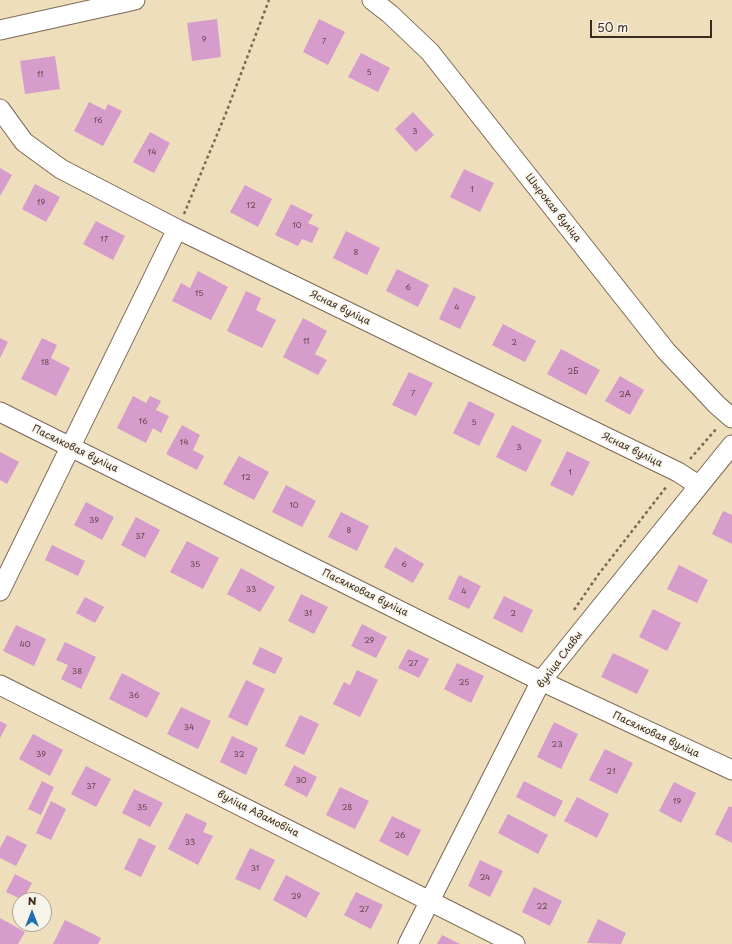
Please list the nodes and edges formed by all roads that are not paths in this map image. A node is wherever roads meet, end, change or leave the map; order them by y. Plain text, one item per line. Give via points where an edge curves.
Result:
1 (135, 0) edge
2 (372, 0) edge
3 (0, 30) edge
4 (0, 108) edge
5 (177, 229) junction
6 (0, 412) edge
7 (732, 418) edge
8 (732, 445) edge
9 (70, 447) junction
10 (698, 485) junction
11 (0, 591) edge
12 (541, 681) junction
13 (0, 685) edge
14 (732, 770) edge
15 (430, 901) junction
16 (408, 944) edge
17 (514, 944) edge

1 - 3 street
2 - 7 street, Шырокая вуліца via 430,52 666,351
4 - 5 street, Ясная вуліца via 24,142 61,169
5 - 9 street
5 - 10 street, Ясная вуліца via 678,472
6 - 9 street, Пасялковая вуліца
8 - 10 street, вуліца Славы
9 - 11 street
9 - 12 street, Пасялковая вуліца
10 - 12 street, вуліца Славы
12 - 14 street, Пасялковая вуліца
12 - 15 street, вуліца Славы
13 - 15 street, вуліца Адамовіча
15 - 16 street, вуліца Славы
15 - 17 street, вуліца Адамовіча

